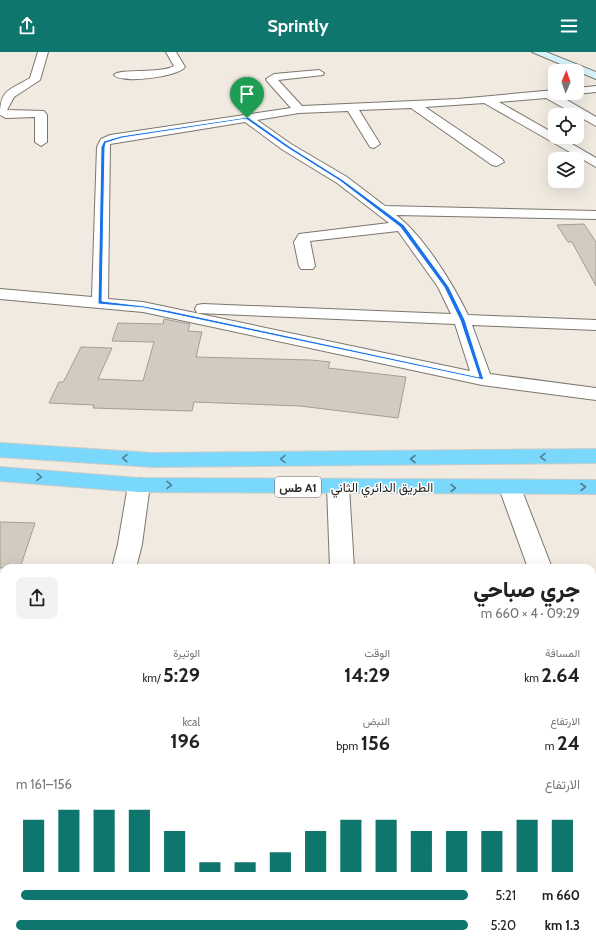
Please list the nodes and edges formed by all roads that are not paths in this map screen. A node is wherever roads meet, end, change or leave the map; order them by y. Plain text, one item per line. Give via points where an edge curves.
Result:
1 (43, 52) edge
2 (171, 52) edge
3 (537, 52) edge
4 (319, 73) dead end
5 (119, 75) dead end
6 (596, 76) edge
7 (596, 89) edge
8 (584, 90) edge
9 (548, 94) edge
10 (487, 100) junction
11 (558, 100) edge
12 (414, 105) junction
13 (351, 108) junction
14 (299, 110) junction
15 (247, 118) junction
16 (596, 122) edge
17 (41, 142) dead end
18 (374, 144) dead end
19 (497, 162) dead end
20 (596, 164) edge
21 (383, 210) junction
22 (596, 215) edge
23 (402, 226) junction
24 (307, 266) dead end
25 (0, 294) edge
26 (100, 303) junction
27 (144, 307) junction
28 (462, 320) junction
29 (596, 325) edge
30 (482, 379) junction
31 (596, 394) edge
32 (0, 450) edge
33 (596, 456) edge
34 (0, 474) edge
35 (139, 485) junction
36 (338, 487) junction
37 (596, 487) edge
38 (510, 488) junction
39 (125, 564) edge
40 (342, 564) edge
41 (538, 564) edge

1 - 17 street via 35,80 9,95 1,111 6,114 40,113
2 - 5 street via 180,67 176,70 166,73
3 - 6 street
4 - 14 street via 271,79
7 - 8 street
9 - 10 street
10 - 12 street
10 - 20 street
11 - 16 street
12 - 13 street
12 - 19 street
13 - 14 street
13 - 18 street
14 - 15 street
15 - 21 street
15 - 26 street via 121,137 105,142
21 - 22 street
21 - 23 street
23 - 24 street via 304,237 302,242
23 - 28 street via 446,287
25 - 26 street
26 - 27 street
27 - 28 street
27 - 30 street
28 - 29 street
28 - 30 street
30 - 31 street
33 -> 32 highway, طس A1 via 153,460
34 -> 35 highway, الطريق الدائري الثاني / طس A1
35 -> 36 highway, الطريق الدائري الثاني / طس A1
35 - 39 street
36 -> 38 highway, الطريق الدائري الثاني / طس A1
36 - 40 street
38 -> 37 highway, الطريق الدائري الثاني / طس A1
38 - 41 street

